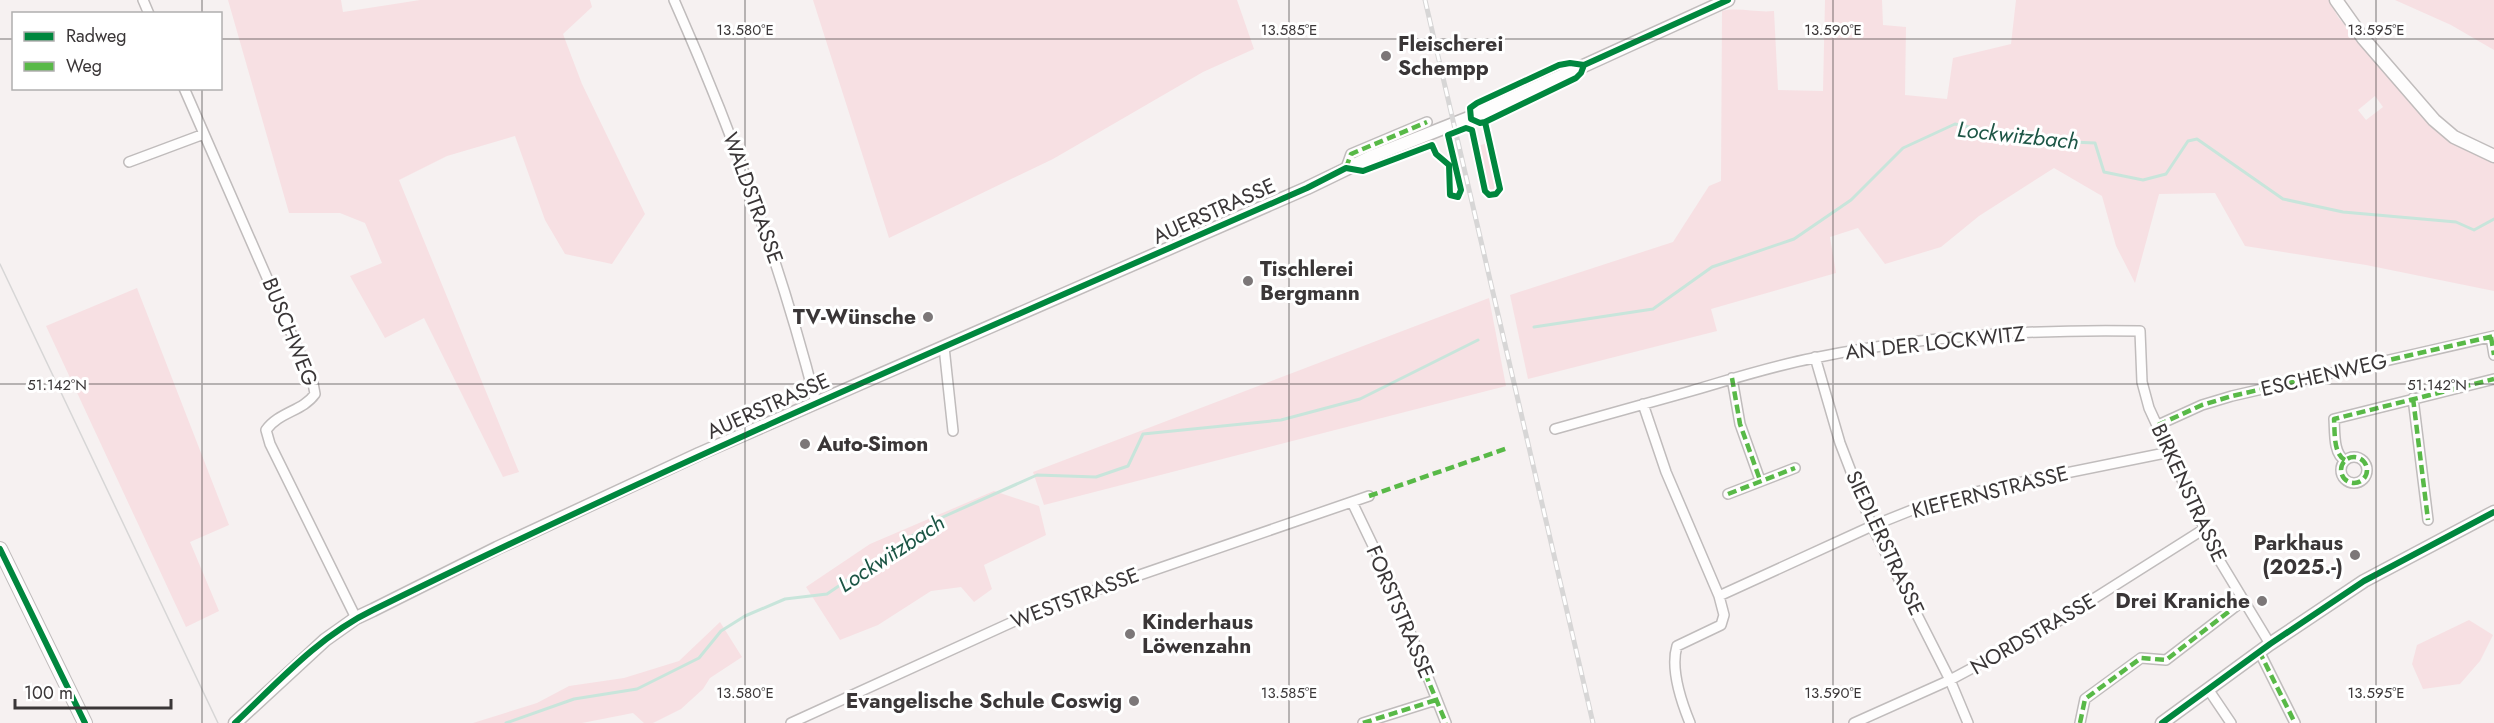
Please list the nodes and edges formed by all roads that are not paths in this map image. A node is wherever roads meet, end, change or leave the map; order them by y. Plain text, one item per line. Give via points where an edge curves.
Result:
1 (674, 0) edge
2 (1728, 0) edge
3 (2336, 0) edge
4 (185, 90) edge
5 (1426, 123) dead end
6 (204, 134) junction
7 (2494, 156) edge
8 (129, 162) dead end
9 (1346, 168) junction
10 (2140, 331) joint
11 (2493, 336) edge
12 (944, 347) junction
13 (2494, 356) edge
14 (1815, 357) junction
15 (1732, 378) junction
16 (2494, 379) edge
17 (2413, 398) junction
18 (816, 403) junction
19 (1643, 404) junction
20 (2158, 425) junction
21 (1555, 429) dead end
22 (953, 431) dead end
23 (2170, 452) junction
24 (2345, 460) dead end
25 (1795, 468) dead end
26 (1760, 480) junction
27 (1728, 494) dead end
28 (1369, 496) dead end
29 (1352, 502) junction
30 (2494, 512) edge
31 (2428, 520) dead end
32 (1872, 526) junction
33 (2204, 529) junction
34 (0, 549) edge
35 (1719, 596) junction
36 (2244, 600) junction
37 (356, 618) junction
38 (2264, 647) junction
39 (1950, 680) junction
40 (2208, 689) junction
41 (1436, 700) junction
42 (85, 723) edge
43 (235, 723) edge
44 (791, 723) edge
45 (1364, 723) edge
46 (1446, 723) edge
47 (1690, 723) edge
48 (1854, 723) edge
49 (1968, 723) edge
50 (2080, 723) edge
51 (2162, 723) edge
52 (2231, 723) edge
53 (2295, 723) edge

1 - 18 street, WALDSTRASSE via 762,218
2 - 9 street, AUERSTRASSE via 1476,115
3 - 7 street via 2363,38 2434,120 2454,137
4 - 6 street, BUSCHWEG
5 - 9 street via 1352,154
6 - 8 street
6 - 37 street, BUSCHWEG via 313,383 315,394 310,401 273,420 266,430 270,444
9 - 12 street, AUERSTRASSE
10 - 14 street, AN DER LOCKWITZ via 1983,335
10 - 20 street, BIRKENSTRASSE via 2142,382
11 - 13 street
11 - 20 street, ESCHENWEG via 2232,396
12 - 18 street, AUERSTRASSE
12 - 22 street
14 - 15 street, AN DER LOCKWITZ
14 - 32 street, SIEDLERSTRASSE via 1840,442
15 - 19 street, AN DER LOCKWITZ
15 - 26 street via 1740,424
16 - 17 street
17 - 24 street via 2334,419 2337,452
17 - 31 street
18 - 37 street, AUERSTRASSE via 567,516
19 - 21 street, AN DER LOCKWITZ
19 - 35 street via 1666,472
20 - 23 street, BIRKENSTRASSE
23 - 32 street, KIEFERNSTRASSE via 1927,504
23 - 33 street, BIRKENSTRASSE
25 - 26 street
26 - 27 street
28 - 29 street, WESTSTRASSE
29 - 41 street, FORSTSTRASSE via 1389,579
29 - 44 street, WESTSTRASSE via 1041,609
30 - 38 street via 2364,581
32 - 35 street, KIEFERNSTRASSE
32 - 39 street, SIEDLERSTRASSE
33 - 36 street, BIRKENSTRASSE
33 - 39 street, NORDSTRASSE via 2049,627
34 - 42 main road
35 - 47 street via 1724,615 1721,625 1677,646 1673,658
36 - 38 street, BIRKENSTRASSE
36 - 50 street via 2166,660 2140,658 2085,699
37 - 43 street, AUERSTRASSE via 325,640
38 - 40 street
38 - 53 street, BIRKENSTRASSE
39 - 48 street, NORDSTRASSE
39 - 49 street, SIEDLERSTRASSE
40 - 51 street
40 - 52 street
41 - 45 street
41 - 46 street, FORSTSTRASSE

